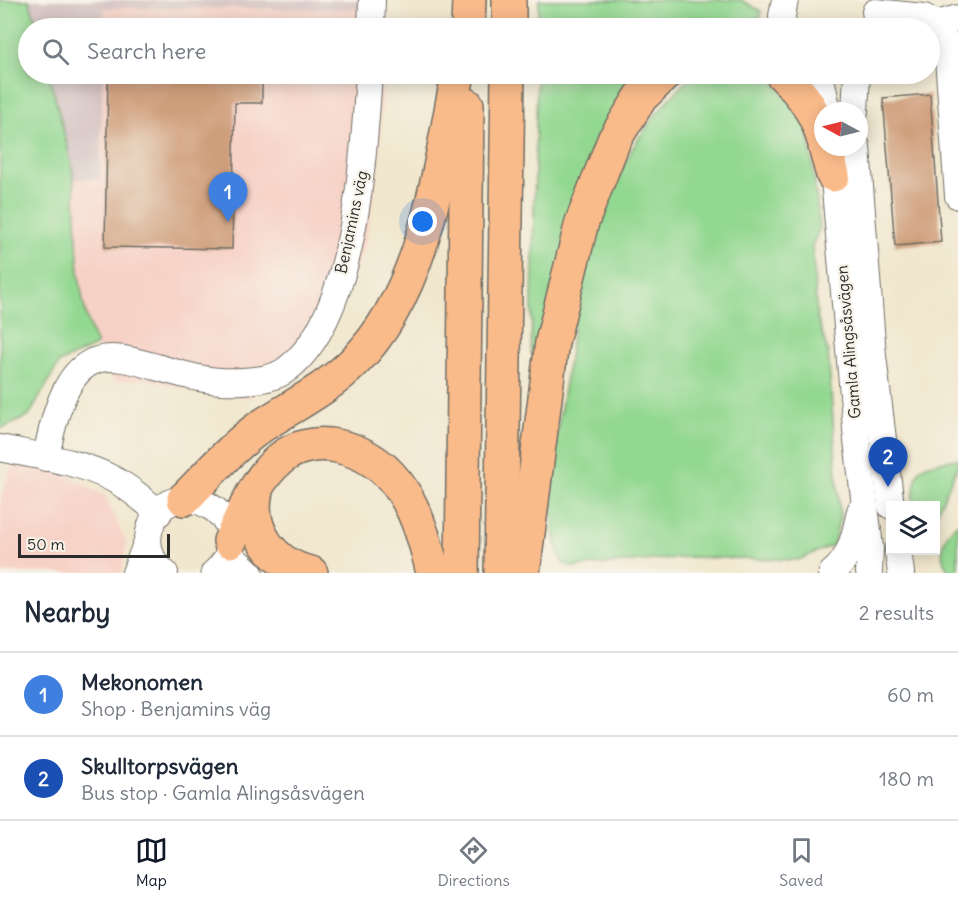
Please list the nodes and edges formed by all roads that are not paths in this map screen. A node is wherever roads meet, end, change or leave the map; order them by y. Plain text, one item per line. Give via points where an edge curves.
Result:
1 (372, 0) edge
2 (509, 0) edge
3 (785, 0) edge
4 (874, 13) edge
5 (371, 18) edge
6 (509, 18) edge
7 (782, 18) edge
8 (930, 18) edge
9 (948, 21) edge
10 (368, 84) edge
11 (456, 84) edge
12 (467, 84) edge
13 (508, 84) edge
14 (655, 84) edge
15 (793, 84) edge
16 (822, 84) edge
17 (856, 84) edge
18 (826, 102) edge
19 (855, 102) edge
20 (814, 115) edge
21 (830, 156) edge
22 (858, 156) edge
23 (958, 196) edge
24 (0, 448) edge
25 (46, 458) junction
26 (860, 466) junction
27 (257, 486) junction
28 (890, 501) edge
29 (171, 506) junction
30 (148, 539) junction
31 (899, 555) edge
32 (224, 556) edge
33 (135, 573) edge
34 (165, 573) edge
35 (250, 573) edge
36 (311, 573) edge
37 (433, 573) edge
38 (462, 573) edge
39 (501, 573) edge
40 (523, 573) edge
41 (832, 573) edge
42 (869, 573) edge
43 (901, 573) edge

1 - 5 street
2 - 6 highway
3 - 7 street
4 - 8 street
9 - 23 street via 946,44
10 - 25 street, Benjamins väg via 362,182 347,255 330,306 308,348 272,377 238,381 195,376 122,357 102,359 83,368 65,392
11 - 29 highway via 434,192 403,290 390,315 354,362 328,384 258,429
12 - 38 highway
13 - 39 highway
14 - 40 highway via 641,97 614,140 582,222 552,342
15 - 20 highway
16 - 18 street
17 - 19 street
21 - 26 street, Gamla Alingsåsvägen
22 - 28 street, Gamla Alingsåsvägen via 873,356
24 - 25 street
25 - 29 street via 111,478
26 - 41 street via 860,511 854,539
26 - 42 street, Gamla Alingsåsvägen via 870,547
27 - 32 highway
27 - 36 highway via 254,500 259,534 285,564
27 - 37 highway via 282,457 312,445 327,444 370,456 406,496 425,537
29 - 30 street via 153,520
29 - 32 street via 199,500 219,512 228,526
30 - 33 street
30 - 34 street via 153,559
31 - 43 street
32 - 35 street

